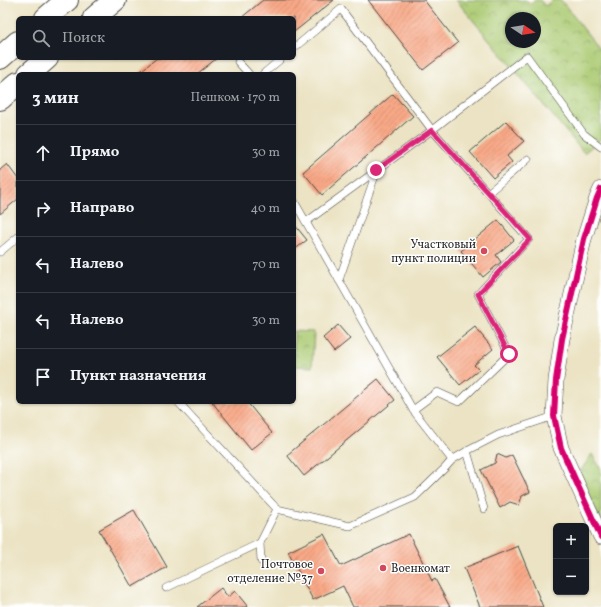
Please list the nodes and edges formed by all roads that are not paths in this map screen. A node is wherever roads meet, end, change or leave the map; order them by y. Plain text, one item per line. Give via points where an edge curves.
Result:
1 (67, 0) edge
2 (115, 0) edge
3 (48, 16) edge
4 (96, 16) edge
5 (16, 44) edge
6 (296, 46) edge
7 (0, 58) edge
8 (45, 60) edge
9 (280, 60) edge
10 (238, 62) dead end
11 (31, 72) edge
12 (247, 72) edge
13 (265, 72) edge
14 (16, 85) edge
15 (0, 99) edge
16 (432, 130) junction
17 (601, 147) edge
18 (528, 160) dead end
19 (376, 170) junction
20 (601, 189) edge
21 (488, 193) junction
22 (296, 204) edge
23 (306, 222) junction
24 (16, 240) edge
25 (0, 252) edge
26 (339, 280) junction
27 (180, 404) edge
28 (413, 410) junction
29 (554, 416) junction
30 (467, 451) junction
31 (452, 460) junction
32 (277, 509) junction
33 (484, 510) dead end
34 (601, 537) edge
35 (260, 543) junction
36 (261, 561) dead end
37 (166, 588) dead end

1 - 3 main road
2 - 4 main road
5 - 7 main road
6 - 16 lane via 341,9
8 - 11 main road
9 - 13 lane
10 - 12 lane
14 - 15 main road
16 - 17 lane via 527,56 584,134
16 - 19 lane
16 - 21 lane
18 - 21 lane
19 - 23 lane
19 - 26 lane
20 - 29 street via 584,239 563,331
21 - 28 lane via 530,239 478,294 509,354 459,402 437,392
22 - 23 lane
23 - 26 lane
24 - 25 lane
26 - 28 lane
27 - 32 lane
28 - 31 lane
29 - 30 lane via 498,436
29 - 34 street via 561,448
30 - 31 lane
30 - 33 lane
31 - 32 lane via 415,497 350,526
32 - 35 lane
35 - 36 lane
35 - 37 lane

